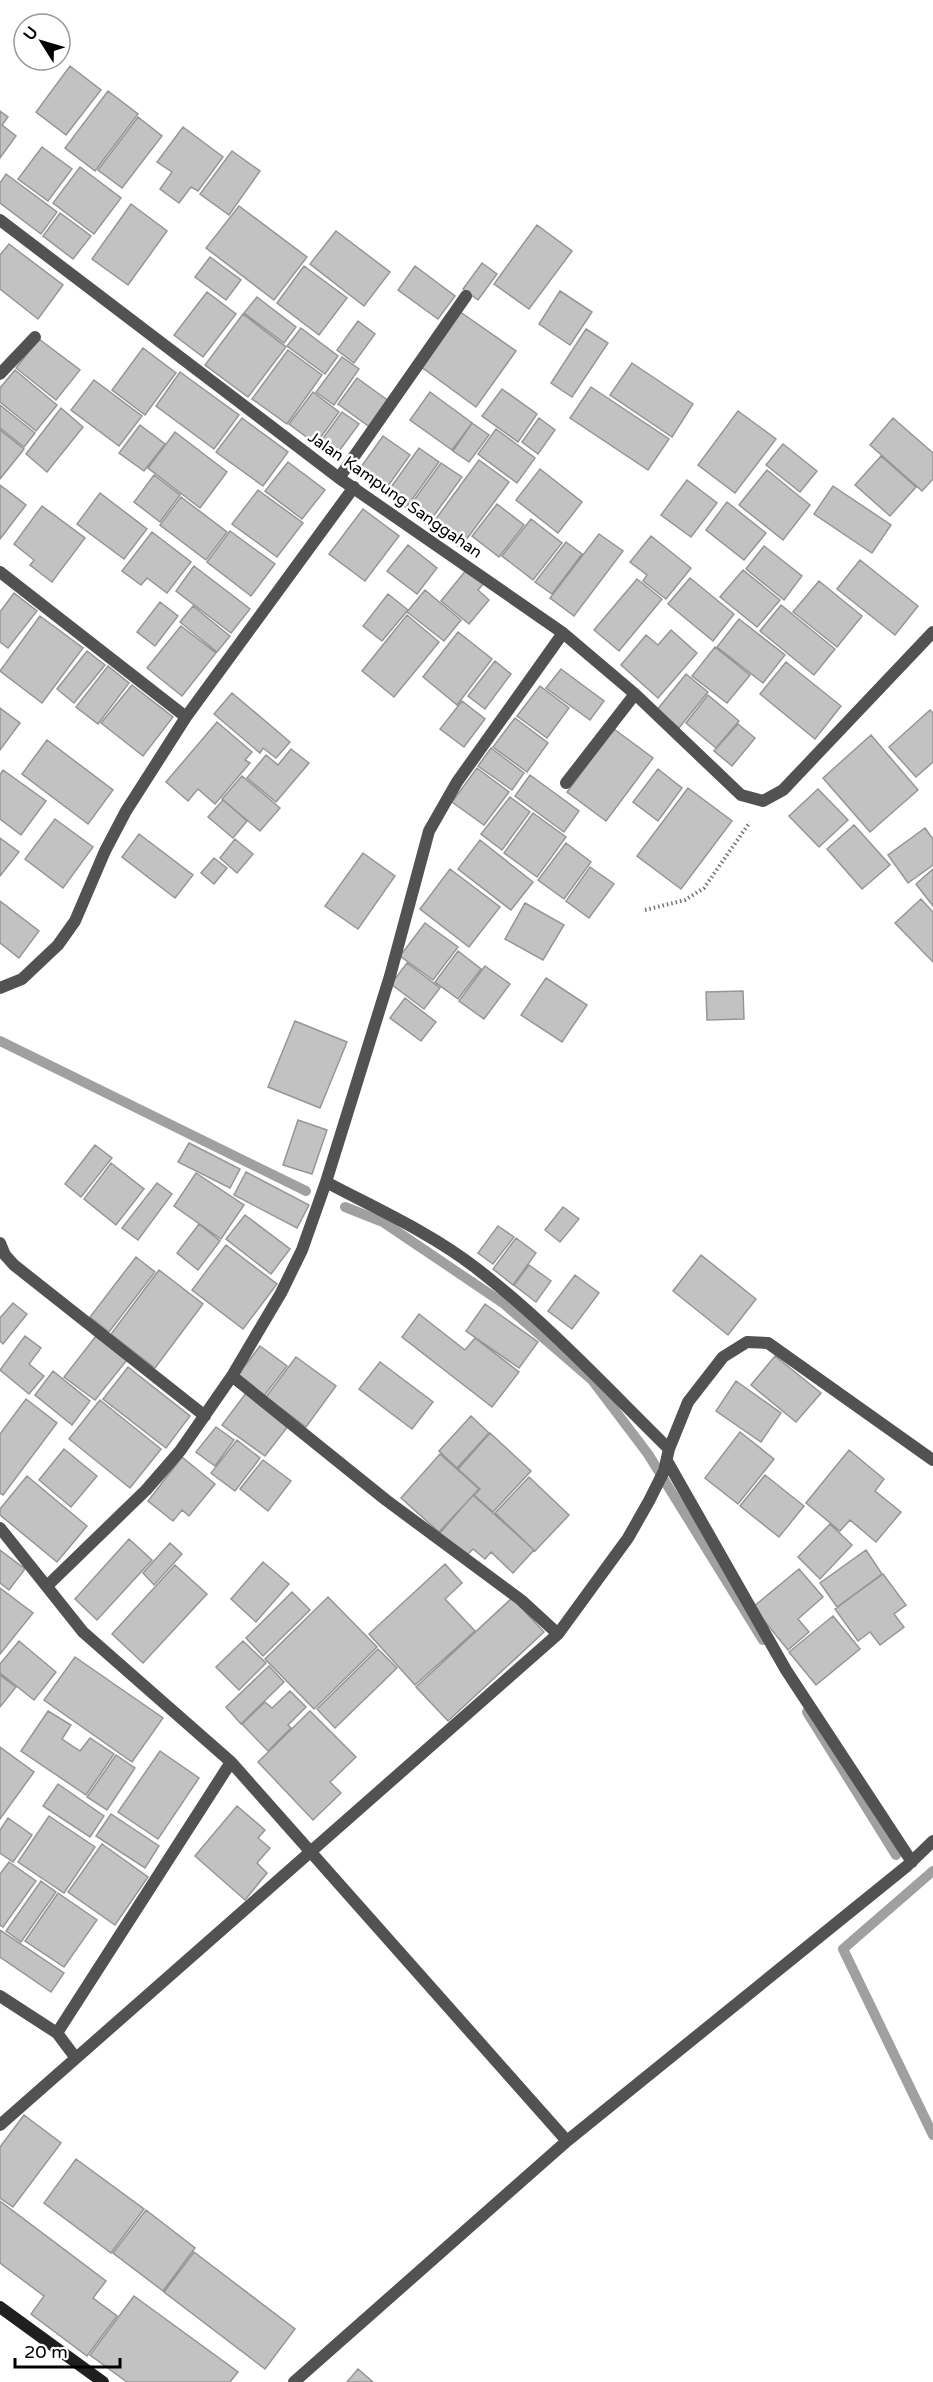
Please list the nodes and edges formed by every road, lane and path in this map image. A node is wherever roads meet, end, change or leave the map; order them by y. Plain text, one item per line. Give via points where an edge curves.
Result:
1 (0, 220) edge
2 (466, 296) dead end
3 (34, 337) dead end
4 (0, 374) edge
5 (339, 478) junction
6 (354, 487) junction
7 (0, 572) edge
8 (933, 632) edge
9 (563, 633) junction
10 (635, 694) junction
11 (186, 717) junction
12 (566, 783) dead end
13 (764, 801) junction
14 (645, 910) dead end
15 (0, 988) edge
16 (326, 1182) junction
17 (0, 1243) edge
18 (232, 1376) junction
19 (205, 1416) junction
20 (667, 1460) junction
21 (933, 1460) edge
22 (0, 1528) edge
23 (47, 1586) junction
24 (558, 1634) junction
25 (231, 1762) junction
26 (933, 1841) edge
27 (310, 1853) junction
28 (912, 1862) junction
29 (0, 1996) edge
30 (57, 2033) junction
31 (75, 2057) junction
32 (0, 2125) edge
33 (567, 2141) junction
34 (0, 2307) edge
35 (103, 2382) edge
36 (294, 2382) edge

1 - 5 street, Jalan Kampung Sanggahan
2 - 5 street
3 - 4 street
5 - 6 street, Jalan Kampung Sanggahan
6 - 9 street, Jalan Kampung Sanggahan
6 - 11 street
7 - 11 street
8 - 13 street via 783,790
9 - 10 street, Jalan Kampung Sanggahan
9 - 16 street via 457,782 429,831 390,976
10 - 12 street
10 - 13 street, Jalan Kampung Sanggahan via 741,795
11 - 15 street via 126,811 75,921 40,965 22,980
13 - 14 path via 704,888 685,900
16 - 18 street via 302,1250
16 - 20 street via 421,1232 475,1267 533,1315
17 - 19 street via 14,1265
18 - 19 street
18 - 24 street via 386,1500 521,1600
19 - 23 street via 146,1490
20 - 21 street via 688,1402 723,1358 747,1342 768,1343
20 - 24 street via 650,1501 628,1538
20 - 28 street via 786,1670
22 - 23 street
23 - 25 street via 83,1632 111,1659
24 - 27 street
25 - 27 street
25 - 30 street
26 - 28 street
27 - 31 street
27 - 33 street
28 - 33 street
29 - 30 street
30 - 31 street
31 - 32 street
33 - 36 street
34 - 35 street

